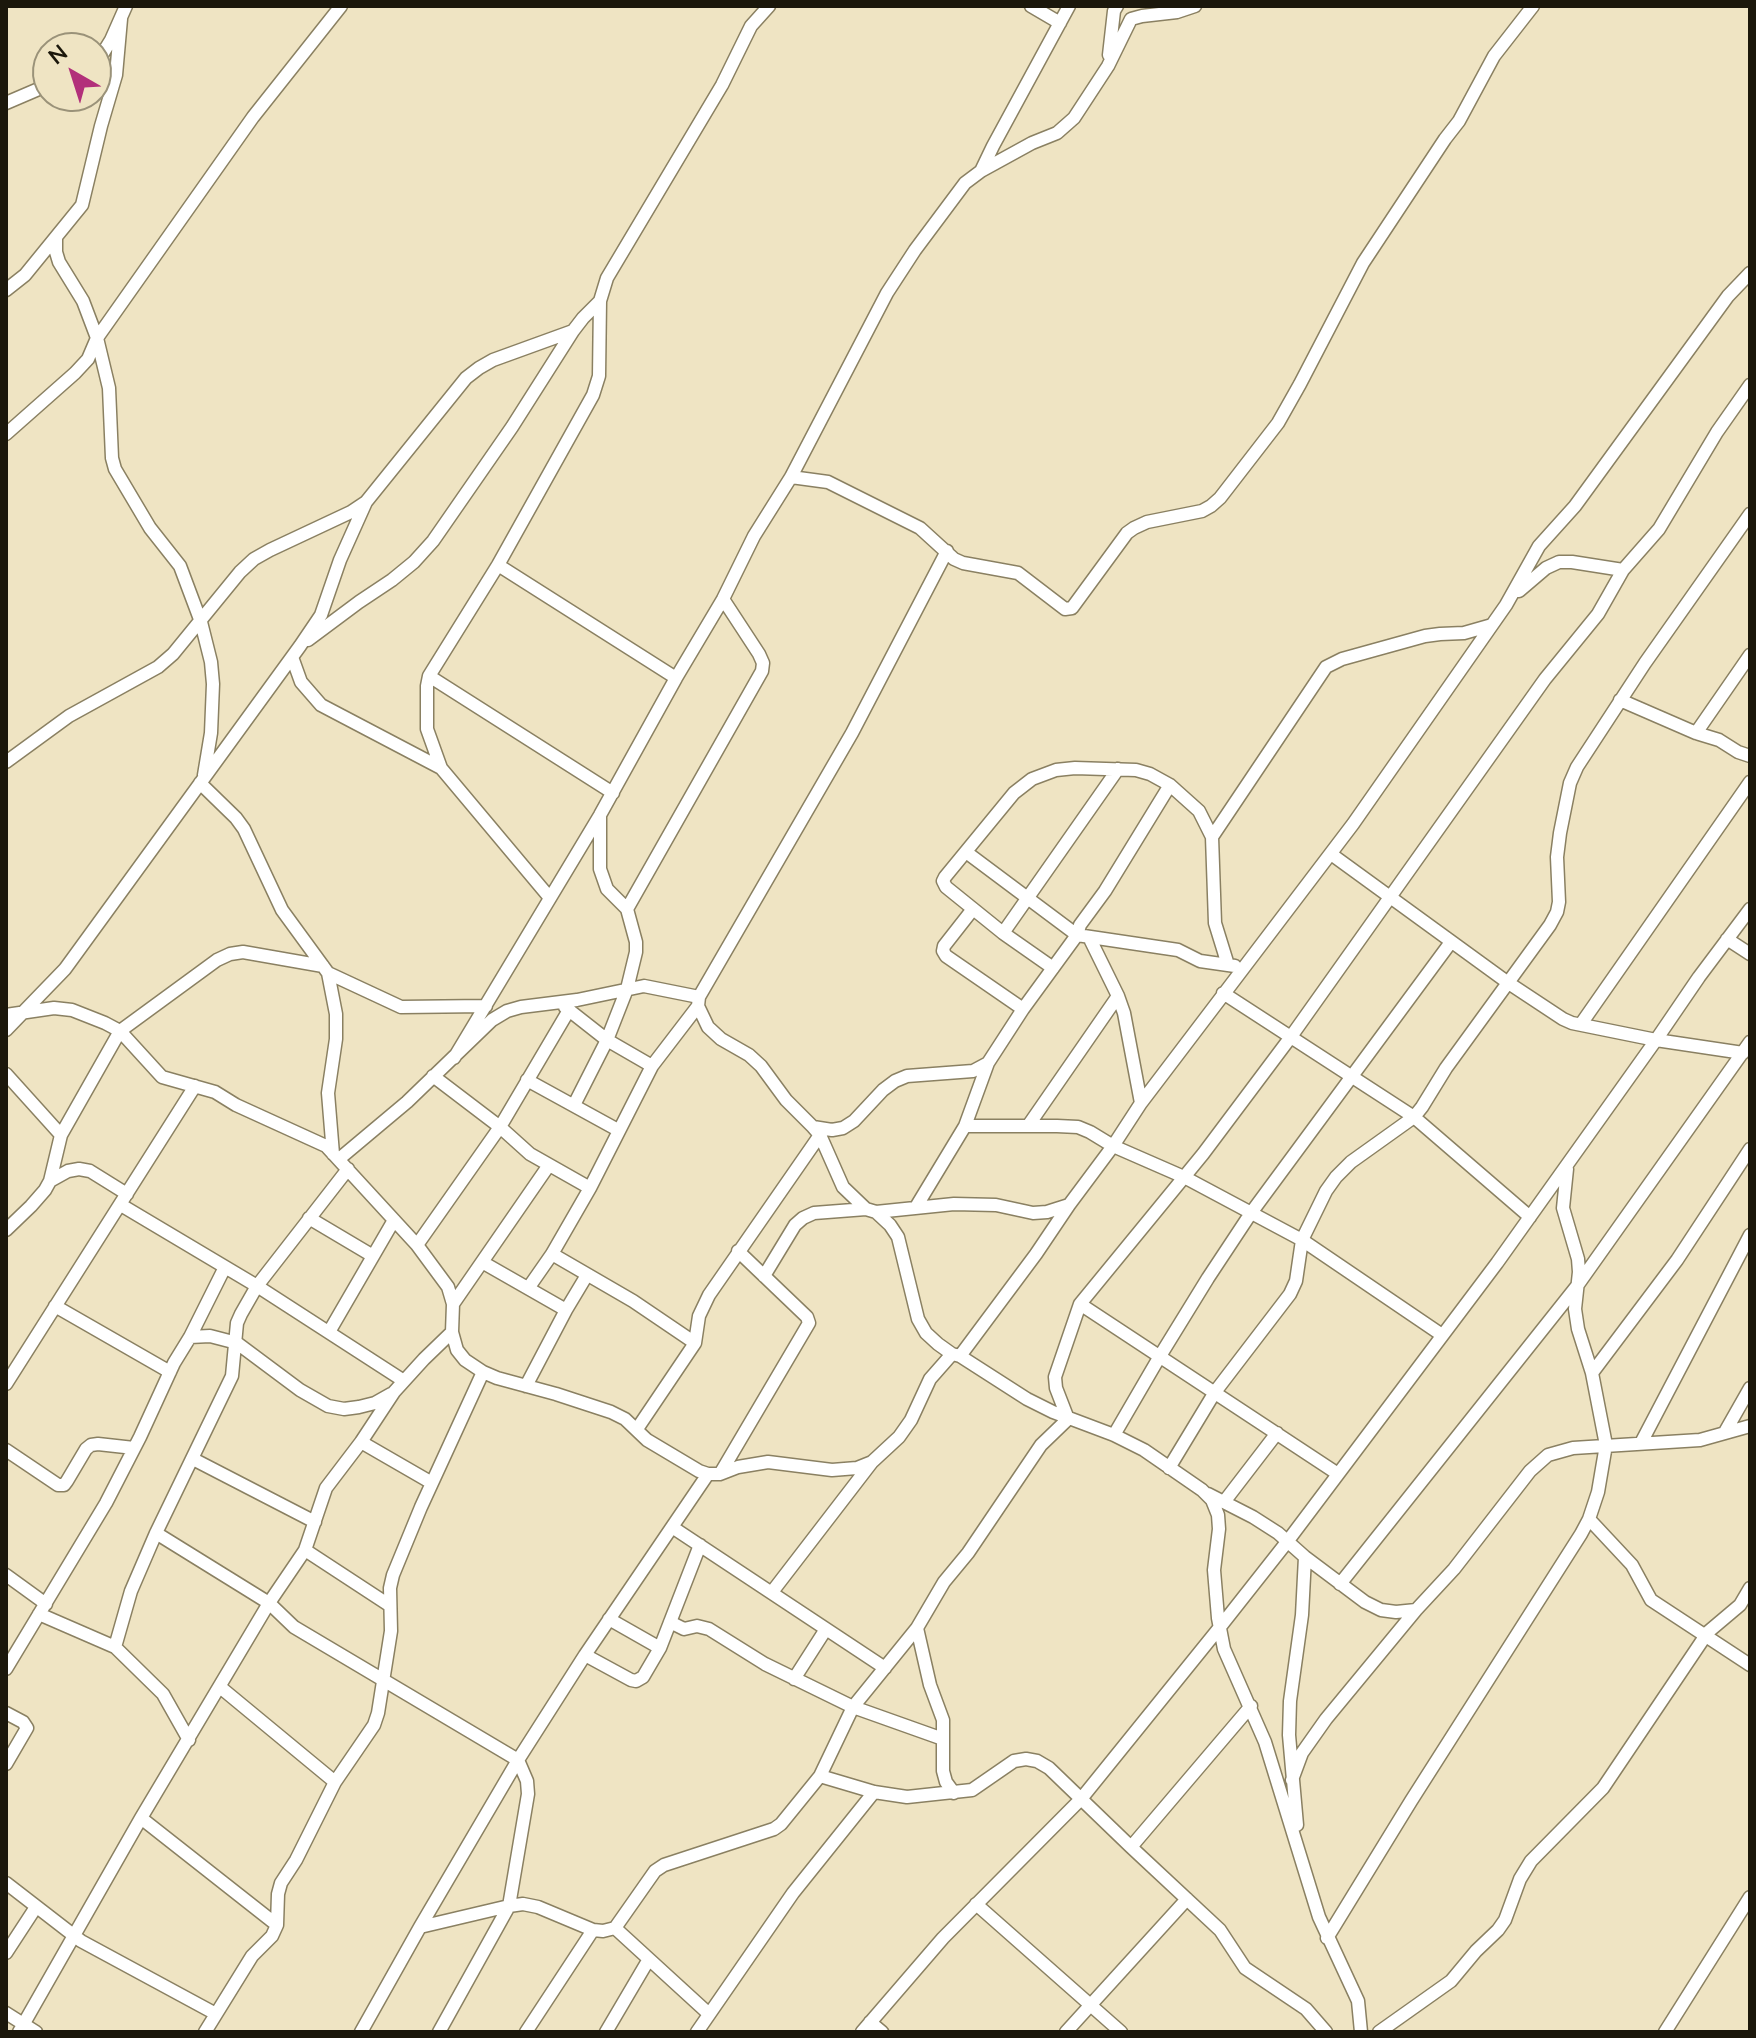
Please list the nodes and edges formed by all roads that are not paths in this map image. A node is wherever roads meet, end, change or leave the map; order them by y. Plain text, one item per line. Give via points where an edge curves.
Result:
1 (126, 6) edge
2 (341, 6) edge
3 (769, 6) edge
4 (1031, 6) edge
5 (1069, 6) edge
6 (1117, 6) edge
7 (1195, 6) edge
8 (1533, 6) edge
9 (121, 19) junction
10 (1060, 23) junction
11 (112, 38) edge
12 (1108, 66) junction
13 (32, 92) edge
14 (6, 103) edge
15 (981, 171) junction
16 (56, 238) junction
17 (1750, 273) edge
18 (6, 290) edge
19 (600, 301) junction
20 (573, 331) junction
21 (97, 338) junction
22 (1750, 385) edge
23 (6, 434) edge
24 (791, 477) junction
25 (366, 502) junction
26 (1750, 514) edge
27 (947, 551) junction
28 (498, 565) junction
29 (1623, 570) junction
30 (723, 599) junction
31 (1506, 605) junction
32 (201, 622) junction
33 (1492, 625) junction
34 (296, 652) junction
35 (1750, 655) edge
36 (429, 676) junction
37 (676, 678) junction
38 (1620, 700) junction
39 (1696, 733) junction
40 (1750, 756) edge
41 (8, 761) edge
42 (441, 768) junction
43 (1118, 769) junction
44 (202, 780) junction
45 (1750, 782) edge
46 (1170, 785) junction
47 (613, 793) junction
48 (600, 815) junction
49 (1212, 837) junction
50 (966, 852) junction
51 (1331, 854) junction
52 (550, 898) junction
53 (1027, 898) junction
54 (1390, 898) junction
55 (627, 909) junction
56 (973, 909) junction
57 (1750, 909) edge
58 (1003, 933) junction
59 (1083, 936) junction
60 (1727, 939) junction
61 (1451, 942) junction
62 (1750, 954) edge
63 (1228, 965) junction
64 (1244, 966) junction
65 (1053, 968) junction
66 (326, 970) junction
67 (1507, 982) junction
68 (627, 989) junction
69 (1223, 993) junction
70 (1118, 996) junction
71 (698, 1002) junction
72 (486, 1006) junction
73 (564, 1006) junction
74 (1023, 1009) junction
75 (23, 1013) junction
76 (6, 1015) edge
77 (1581, 1024) junction
78 (6, 1030) edge
79 (120, 1031) junction
80 (1290, 1038) junction
81 (607, 1040) junction
82 (1656, 1040) junction
83 (1746, 1048) edge
84 (454, 1058) junction
85 (988, 1063) junction
86 (652, 1066) junction
87 (6, 1074) edge
88 (433, 1076) junction
89 (1352, 1078) junction
90 (527, 1080) junction
91 (195, 1086) junction
92 (1141, 1103) junction
93 (574, 1105) junction
94 (1414, 1117) junction
95 (965, 1126) junction
96 (1028, 1126) junction
97 (500, 1127) junction
98 (618, 1130) junction
99 (816, 1131) junction
100 (61, 1135) junction
101 (1113, 1146) junction
102 (1750, 1149) edge
103 (340, 1160) junction
104 (549, 1165) junction
105 (1567, 1165) junction
106 (1184, 1177) junction
107 (50, 1181) junction
108 (590, 1188) junction
109 (124, 1200) junction
110 (1069, 1205) junction
111 (916, 1207) junction
112 (871, 1210) junction
113 (1251, 1213) junction
114 (1530, 1217) junction
115 (309, 1218) junction
116 (394, 1220) junction
117 (6, 1230) edge
118 (1750, 1235) edge
119 (1302, 1240) junction
120 (417, 1245) junction
121 (738, 1251) junction
122 (552, 1254) junction
123 (373, 1256) junction
124 (482, 1262) junction
125 (225, 1267) junction
126 (587, 1275) junction
127 (764, 1276) junction
128 (257, 1286) junction
129 (1577, 1286) junction
130 (529, 1287) junction
131 (453, 1304) junction
132 (1080, 1304) junction
133 (55, 1306) junction
134 (566, 1310) junction
135 (329, 1332) junction
136 (452, 1332) junction
137 (1442, 1335) junction
138 (190, 1337) junction
139 (237, 1343) junction
140 (695, 1343) junction
141 (956, 1355) junction
142 (1160, 1356) junction
143 (170, 1372) junction
144 (483, 1372) junction
145 (1592, 1373) junction
146 (404, 1381) junction
147 (6, 1384) edge
148 (526, 1386) junction
149 (1750, 1388) edge
150 (394, 1392) junction
151 (1215, 1392) junction
152 (1068, 1419) junction
153 (1750, 1426) edge
154 (637, 1429) junction
155 (1725, 1432) junction
156 (1277, 1433) junction
157 (1114, 1435) junction
158 (361, 1442) junction
159 (1641, 1443) junction
160 (1606, 1445) junction
161 (134, 1448) junction
162 (6, 1450) edge
163 (193, 1459) junction
164 (872, 1462) junction
165 (1169, 1468) junction
166 (714, 1474) junction
167 (1338, 1474) junction
168 (432, 1483) junction
169 (1202, 1490) junction
170 (1224, 1502) junction
171 (1589, 1519) junction
172 (315, 1522) junction
173 (672, 1527) junction
174 (156, 1533) junction
175 (1287, 1542) junction
176 (700, 1545) junction
177 (305, 1550) junction
178 (1305, 1557) junction
179 (6, 1575) edge
180 (1340, 1584) junction
181 (1750, 1588) edge
182 (772, 1592) junction
183 (269, 1603) junction
184 (389, 1605) junction
185 (42, 1609) junction
186 (1416, 1610) junction
187 (609, 1619) junction
188 (670, 1622) junction
189 (1220, 1627) junction
190 (917, 1628) junction
191 (826, 1629) junction
192 (1705, 1636) junction
193 (115, 1647) junction
194 (660, 1648) junction
195 (585, 1655) junction
196 (1750, 1665) edge
197 (885, 1668) junction
198 (6, 1669) edge
199 (384, 1679) junction
200 (794, 1679) junction
201 (220, 1687) junction
202 (1251, 1706) junction
203 (853, 1707) junction
204 (6, 1713) edge
205 (943, 1739) junction
206 (189, 1740) junction
207 (518, 1760) junction
208 (6, 1764) edge
209 (820, 1776) junction
210 (1292, 1780) junction
211 (335, 1782) junction
212 (874, 1792) junction
213 (954, 1793) junction
214 (1081, 1799) junction
215 (141, 1818) junction
216 (1131, 1847) junction
217 (1301, 1857) junction
218 (6, 1883) edge
219 (1750, 1897) edge
220 (1187, 1899) junction
221 (976, 1904) junction
222 (509, 1906) junction
223 (36, 1907) junction
224 (277, 1925) junction
225 (420, 1927) junction
226 (615, 1928) junction
227 (593, 1930) junction
228 (72, 1936) junction
229 (1327, 1938) junction
230 (6, 1953) edge
231 (649, 1959) junction
232 (1090, 2006) junction
233 (6, 2013) edge
234 (216, 2014) junction
235 (709, 2014) junction
236 (866, 2027) edge
237 (21, 2028) edge
238 (36, 2032) edge
239 (205, 2032) edge
240 (361, 2032) edge
241 (439, 2032) edge
242 (526, 2032) edge
243 (606, 2032) edge
244 (697, 2032) edge
245 (882, 2032) edge
246 (1066, 2032) edge
247 (1121, 2032) edge
248 (1326, 2032) edge
249 (1361, 2032) edge
250 (1379, 2032) edge
251 (1665, 2032) edge

1 - 9 street
2 - 21 street via 253,117
3 - 19 street via 751,26 722,85 607,278
4 - 10 street
5 - 10 street
6 - 12 street
7 - 12 street via 1131,19
8 - 27 street via 1494,56 1459,121 1363,263 1278,423 1220,498 1202,511 1147,522 1127,533 1072,608 1065,609 1018,573 963,563
9 - 11 street
9 - 16 street via 116,75 87,189 82,205
10 - 15 street
12 - 15 street via 1074,118 1057,133
13 - 14 street
15 - 24 street via 958,191 887,293
16 - 18 street
16 - 21 street via 59,262 83,301
17 - 31 street via 1719,307 1575,506 1539,546
19 - 20 street
19 - 28 street via 599,376 593,395
20 - 25 street via 493,360 466,378
20 - 34 street via 433,541 392,580
21 - 23 street via 75,373
21 - 32 street via 109,388 115,469 180,566
22 - 29 street via 1659,529
24 - 27 street via 828,482 867,500 920,528
24 - 30 street
25 - 32 street via 254,559
25 - 34 street via 321,615
26 - 38 street
27 - 71 street via 852,733
28 - 36 street
28 - 37 street
29 - 31 street via 1559,562
29 - 54 street via 1598,614 1545,679
30 - 37 street
30 - 55 street via 759,654 762,671
31 - 33 street
32 - 41 street via 158,667 69,716
32 - 44 street via 213,684
33 - 49 street via 1425,636 1326,667
33 - 51 street
34 - 42 street via 301,682 321,705
34 - 44 street
35 - 39 street
36 - 42 street via 427,729
36 - 47 street
37 - 47 street
38 - 39 street
38 - 67 street via 1570,783 1557,857 1557,912
39 - 40 street
42 - 52 street
43 - 46 street via 1150,774
43 - 50 street via 1056,770 1032,779
43 - 53 street
44 - 66 street via 244,829 282,910
44 - 75 street via 65,969
45 - 77 street
46 - 49 street via 1199,811
46 - 59 street via 1080,925
47 - 48 street
48 - 52 street
48 - 55 street via 600,869 607,889
49 - 63 street via 1215,923
50 - 53 street
50 - 56 street via 943,881
51 - 54 street
51 - 64 street
52 - 72 street
53 - 58 street
53 - 59 street
54 - 61 street
54 - 80 street
55 - 68 street via 636,942
56 - 58 street
56 - 74 street via 943,951
57 - 60 street
58 - 65 street
59 - 63 street via 1178,950 1200,961
59 - 65 street
59 - 70 street
60 - 62 street
60 - 82 street
61 - 67 street
61 - 89 street
63 - 64 street
64 - 69 street
65 - 74 street
66 - 72 street via 401,1007
66 - 79 street via 243,952 230,954
66 - 103 street via 336,1014 328,1093
67 - 77 street via 1563,1019
67 - 94 street
68 - 71 street via 644,986
68 - 73 street
68 - 81 street
69 - 80 street
69 - 92 street
70 - 92 street
70 - 96 street
71 - 86 street
71 - 99 street via 708,1027 761,1066
72 - 84 street
73 - 81 street
73 - 84 street via 507,1011
73 - 90 street
74 - 85 street
75 - 76 street
75 - 78 street
75 - 79 street via 72,1010
77 - 82 street
79 - 91 street via 162,1077
79 - 100 street
80 - 89 street
80 - 106 street
81 - 86 street
81 - 93 street
82 - 83 street
82 - 105 street
83 - 129 street
84 - 88 street
85 - 95 street
85 - 99 street via 956,1074 907,1076 883,1090 843,1128
86 - 98 street
87 - 100 street
88 - 97 street
88 - 103 street
89 - 94 street
89 - 113 street
90 - 93 street
90 - 97 street
91 - 103 street via 326,1146
91 - 109 street
92 - 101 street
93 - 98 street
94 - 114 street
94 - 119 street via 1336,1177
95 - 96 street
95 - 111 street
96 - 101 street via 1078,1127
97 - 104 street
97 - 120 street
98 - 108 street
99 - 112 street via 843,1187
99 - 121 street
100 - 107 street
101 - 106 street
101 - 110 street
102 - 145 street via 1677,1260
103 - 115 street
103 - 116 street
104 - 108 street
104 - 124 street
105 - 114 street
105 - 129 street via 1563,1208 1578,1259
106 - 113 street
106 - 132 street
107 - 109 street via 68,1171 90,1171
107 - 117 street
108 - 122 street
109 - 125 street
109 - 133 street
110 - 111 street via 1033,1213 996,1205
110 - 141 street
111 - 112 street
112 - 127 street via 803,1218
112 - 141 street via 898,1237 918,1319 932,1339
113 - 119 street
113 - 142 street
114 - 137 street
115 - 123 street
115 - 128 street
116 - 120 street
116 - 123 street
118 - 159 street
119 - 137 street
119 - 151 street via 1290,1294
120 - 131 street via 448,1287
121 - 127 street
121 - 140 street via 702,1306
122 - 126 street
122 - 130 street
123 - 135 street
124 - 130 street
124 - 131 street
125 - 128 street
125 - 138 street
126 - 134 street
126 - 140 street
127 - 166 street via 809,1323
128 - 135 street
128 - 139 street via 237,1323
129 - 145 street via 1578,1329
129 - 180 street
130 - 134 street
131 - 136 street
132 - 142 street
132 - 152 street via 1055,1377
133 - 143 street
133 - 147 street
134 - 148 street
135 - 146 street
136 - 144 street via 457,1350
136 - 146 street
137 - 167 street
138 - 139 street
138 - 143 street
139 - 150 street via 328,1406 359,1407
139 - 163 street via 232,1376
140 - 154 street
141 - 152 street
141 - 164 street via 930,1379 899,1437
142 - 151 street
142 - 157 street
143 - 161 street
144 - 148 street
144 - 168 street
145 - 160 street
146 - 150 street
148 - 154 street via 611,1412
149 - 155 street
150 - 158 street
151 - 156 street
151 - 165 street
152 - 157 street
152 - 190 street via 1041,1445
153 - 155 street
154 - 166 street via 699,1471
155 - 159 street via 1700,1440
156 - 167 street
156 - 170 street
157 - 165 street
158 - 168 street
158 - 172 street via 326,1488
159 - 160 street
160 - 171 street
160 - 186 street via 1548,1455
161 - 162 street via 91,1445 64,1485
161 - 185 street
163 - 172 street
163 - 174 street
164 - 166 street via 832,1470 768,1462
164 - 182 street
165 - 169 street
166 - 173 street
167 - 175 street
168 - 184 street via 393,1575
169 - 170 street
169 - 189 street via 1218,1515 1214,1570
170 - 175 street
171 - 192 street via 1632,1565 1651,1600
171 - 229 street
172 - 177 street
173 - 176 street
173 - 187 street
174 - 183 street
174 - 193 street
175 - 178 street
175 - 189 street
176 - 182 street
176 - 188 street
177 - 183 street
177 - 184 street
178 - 180 street
178 - 210 street via 1290,1701
179 - 185 street
180 - 186 street via 1381,1610
181 - 192 street via 1740,1605
182 - 191 street
183 - 199 street via 294,1627
183 - 201 street
184 - 199 street
185 - 193 street
185 - 198 street
186 - 210 street via 1326,1719 1302,1753
187 - 194 street
187 - 195 street
188 - 194 street
188 - 200 street via 684,1629 709,1629
189 - 202 street via 1224,1649
189 - 214 street
190 - 197 street
190 - 205 street via 943,1720
191 - 197 street
191 - 200 street
192 - 196 street
192 - 250 street via 1603,1788 1531,1861 1498,1930 1451,1981
193 - 206 street via 163,1694
194 - 195 street via 636,1681
195 - 207 street
197 - 203 street
199 - 207 street
199 - 211 street via 374,1725
200 - 203 street
201 - 206 street
201 - 211 street
202 - 216 street
202 - 217 street
203 - 205 street
203 - 209 street
204 - 208 street via 27,1728
205 - 213 street via 943,1771
206 - 215 street
207 - 222 street via 528,1794
207 - 225 street
209 - 212 street
209 - 226 street via 774,1829 655,1871
210 - 217 street
211 - 224 street via 281,1883
212 - 213 street via 907,1797
212 - 235 street via 793,1893
213 - 214 street via 972,1790 1014,1761 1026,1759 1049,1768
214 - 216 street
214 - 221 street
215 - 224 street
215 - 228 street
216 - 220 street
217 - 229 street
218 - 223 street
219 - 251 street
220 - 232 street
220 - 248 street via 1220,1930 1245,1968 1306,2009
221 - 232 street
221 - 236 street
222 - 225 street
222 - 227 street via 538,1907
222 - 241 street
223 - 228 street
223 - 230 street
224 - 234 street
225 - 240 street
226 - 227 street
226 - 231 street
227 - 242 street
228 - 234 street
228 - 237 street
229 - 249 street via 1358,2001
231 - 235 street
231 - 243 street
232 - 246 street
232 - 247 street
233 - 237 street
234 - 239 street
235 - 244 street
236 - 245 street
237 - 238 street

